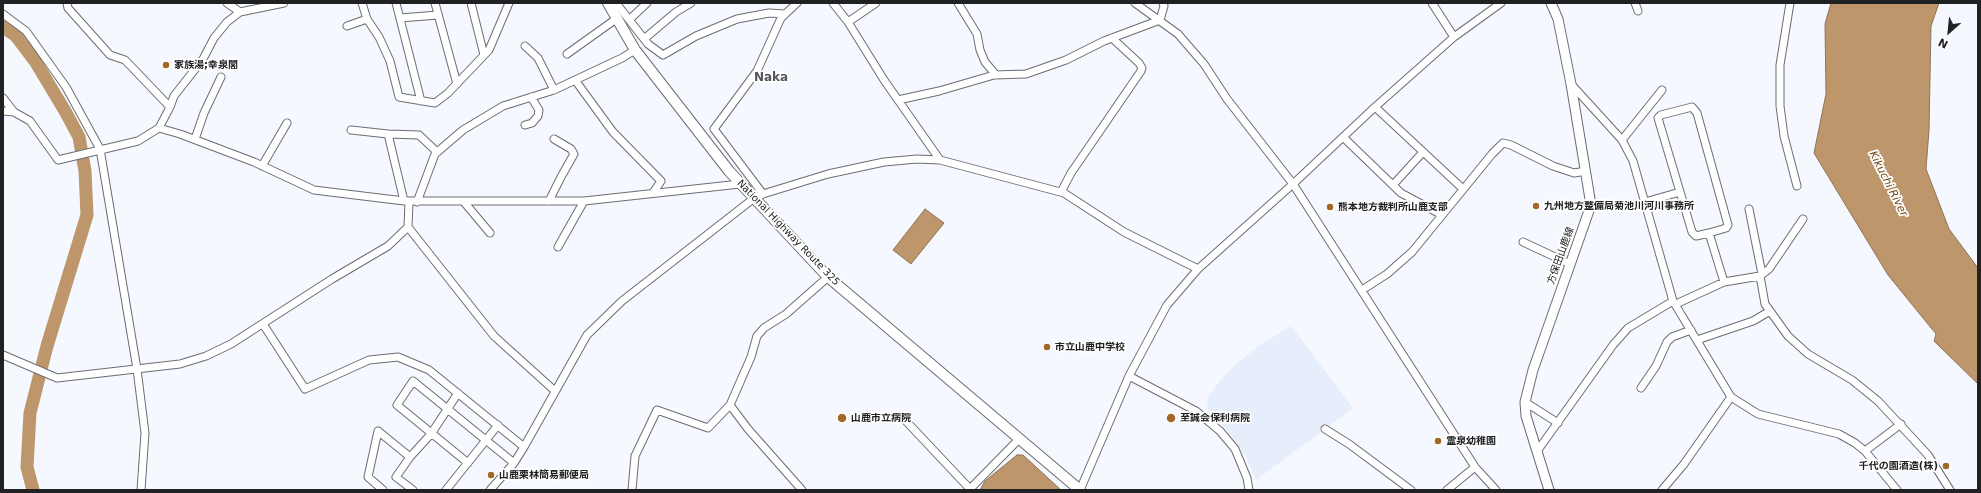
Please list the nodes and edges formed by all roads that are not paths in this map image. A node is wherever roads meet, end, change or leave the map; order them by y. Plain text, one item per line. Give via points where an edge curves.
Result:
1 (67, 3) edge
2 (227, 3) edge
3 (284, 3) edge
4 (362, 3) edge
5 (396, 3) edge
6 (435, 3) edge
7 (471, 3) edge
8 (509, 3) edge
9 (608, 3) edge
10 (616, 3) edge
11 (647, 3) edge
12 (691, 3) edge
13 (797, 3) edge
14 (833, 3) edge
15 (876, 3) edge
16 (958, 3) edge
17 (1135, 3) edge
18 (1163, 3) edge
19 (1432, 3) edge
20 (1501, 3) edge
21 (1551, 3) edge
22 (1635, 3) edge
23 (1790, 3) edge
24 (1638, 11) dead end
25 (240, 12) junction
26 (3, 14) edge
27 (785, 14) junction
28 (438, 15) junction
29 (400, 18) junction
30 (367, 19) junction
31 (616, 19) junction
32 (630, 19) junction
33 (1160, 20) junction
34 (848, 22) junction
35 (347, 26) dead end
36 (1112, 38) junction
37 (1454, 38) junction
38 (644, 39) junction
39 (525, 46) dead end
40 (635, 50) junction
41 (567, 54) dead end
42 (484, 55) junction
43 (996, 75) junction
44 (221, 77) dead end
45 (575, 80) junction
46 (457, 84) junction
47 (1571, 84) junction
48 (554, 90) junction
49 (1662, 90) dead end
50 (531, 97) junction
51 (3, 98) edge
52 (898, 100) junction
53 (421, 101) junction
54 (170, 107) junction
55 (1375, 107) junction
56 (3, 111) edge
57 (14, 112) junction
58 (287, 123) dead end
59 (525, 126) dead end
60 (159, 128) junction
61 (351, 130) dead end
62 (388, 134) junction
63 (1343, 137) junction
64 (195, 139) junction
65 (554, 139) dead end
66 (1622, 140) junction
67 (100, 149) junction
68 (437, 152) junction
69 (1423, 152) junction
70 (940, 160) junction
71 (262, 166) junction
72 (1586, 171) junction
73 (740, 184) junction
74 (1293, 184) junction
75 (1393, 185) junction
76 (1797, 186) dead end
77 (1463, 189) junction
78 (1061, 192) junction
79 (1680, 192) junction
80 (653, 193) junction
81 (763, 194) junction
82 (753, 200) junction
83 (549, 201) junction
84 (584, 201) junction
85 (407, 202) junction
86 (417, 202) junction
87 (464, 202) junction
88 (1645, 202) junction
89 (1749, 209) dead end
90 (1442, 215) junction
91 (1803, 219) dead end
92 (408, 227) junction
93 (490, 233) dead end
94 (1709, 233) junction
95 (1523, 242) dead end
96 (558, 247) dead end
97 (1570, 264) junction
98 (1198, 269) junction
99 (1761, 275) junction
100 (828, 276) junction
101 (1724, 282) junction
102 (1362, 290) junction
103 (1675, 302) junction
104 (1770, 311) junction
105 (263, 324) junction
106 (1691, 330) junction
107 (1697, 340) junction
108 (3, 355) edge
109 (137, 369) junction
110 (1129, 376) junction
111 (1641, 388) dead end
112 (555, 391) junction
113 (458, 394) junction
114 (1731, 397) junction
115 (1525, 402) junction
116 (730, 406) junction
117 (448, 410) junction
118 (906, 420) dead end
119 (1558, 422) junction
120 (1901, 424) junction
121 (498, 425) junction
122 (1326, 429) dead end
123 (431, 434) junction
124 (1020, 438) junction
125 (485, 440) junction
126 (524, 447) junction
127 (1538, 450) junction
128 (1865, 451) junction
129 (410, 457) junction
130 (468, 463) junction
131 (514, 463) junction
132 (1475, 467) junction
133 (970, 489) edge
134 (141, 490) edge
135 (383, 490) edge
136 (413, 490) edge
137 (446, 490) edge
138 (490, 490) edge
139 (632, 490) edge
140 (802, 490) edge
141 (1080, 490) edge
142 (1249, 490) edge
143 (1411, 490) edge
144 (1447, 490) edge
145 (1496, 490) edge
146 (1549, 490) edge
147 (1662, 490) edge
148 (1897, 490) edge
149 (1950, 490) edge

1 - 54 street via 68,8 110,55 125,60
2 - 25 street
3 - 25 street
4 - 30 street
5 - 29 street
6 - 28 street
7 - 42 street
8 - 42 street via 489,50
9 - 31 highway, National Highway Route 325
10 - 32 street
11 - 32 street
12 - 38 street
13 - 27 street
14 - 34 street
15 - 34 street
16 - 43 street via 977,34 985,62
17 - 33 street
18 - 33 street
19 - 37 street
20 - 37 street
21 - 47 main road, 方保田山鹿線 via 1558,19
22 - 24 street
23 - 76 street via 1780,65 1780,106 1784,136
25 - 54 street via 227,22 214,38 202,59 174,96
26 - 67 street via 26,31 66,87
27 - 38 street via 769,13 737,19 696,36 666,54 658,53
27 - 81 street via 757,72 714,129
28 - 29 street
28 - 46 street
29 - 53 street
30 - 35 street
30 - 53 street via 390,61 399,97
31 - 40 highway, National Highway Route 325
31 - 41 street
32 - 38 street
33 - 36 street
33 - 74 street via 1178,34 1204,64
34 - 52 street
36 - 43 street via 1066,60 1026,74
36 - 78 street via 1142,68 1071,173
37 - 55 street
39 - 48 street via 538,58
40 - 45 street
40 - 73 highway, National Highway Route 325
42 - 46 street
43 - 52 street
44 - 64 street
45 - 48 street
45 - 80 street via 613,132 661,181
46 - 53 street via 435,103
47 - 66 street
47 - 72 main road, 方保田山鹿線
48 - 50 street
49 - 66 street
50 - 59 street via 539,110 538,116
50 - 68 street via 486,114
51 - 57 street
52 - 70 street
54 - 60 street
55 - 63 street
55 - 69 street
56 - 57 street
57 - 67 street via 30,121 58,160
58 - 71 street
60 - 64 street
60 - 67 street via 138,141
61 - 62 street
62 - 68 street via 419,135
62 - 85 street
63 - 74 street
63 - 75 street
64 - 71 street
65 - 83 street via 571,149 574,154
66 - 88 street via 1633,161
67 - 109 street
68 - 86 street via 434,154
69 - 75 street
69 - 77 street
70 - 78 street
70 - 81 street via 884,162 828,174
71 - 85 street via 314,190
72 - 77 street via 1574,173 1553,166 1503,143
72 - 97 main road, 方保田山鹿線 via 1591,205
73 - 80 street
73 - 82 highway, National Highway Route 325
74 - 98 street
74 - 102 street
75 - 90 street via 1401,193
77 - 90 street
78 - 98 street via 1124,232
79 - 88 street
79 - 94 street via 1692,232 1696,236
79 - 94 street via 1658,118 1692,106 1728,225
80 - 84 street
81 - 82 street
82 - 100 highway, National Highway Route 325
82 - 112 street via 617,305 587,335
83 - 84 street
83 - 87 street
84 - 96 street
85 - 86 street
85 - 92 street
86 - 87 street
87 - 93 street
88 - 103 street
89 - 99 street
90 - 102 street via 1400,264
91 - 99 street via 1769,269
92 - 105 street via 388,246
92 - 112 street via 494,336
94 - 101 street
95 - 97 street
97 - 115 main road, 方保田山鹿線 via 1533,370
98 - 110 street via 1167,305
99 - 101 street
99 - 104 street via 1765,304
100 - 116 street via 757,336
100 - 124 highway, National Highway Route 325
101 - 103 street
102 - 132 street
103 - 106 street
103 - 119 street via 1628,328
104 - 107 street via 1753,321
104 - 120 street via 1788,336 1808,354 1852,380
105 - 109 street via 206,356 180,364
105 - 113 street via 305,389 369,360 398,357 429,370
106 - 107 street
106 - 111 street via 1672,337 1667,342 1656,366
107 - 114 street
108 - 109 street via 57,378
109 - 134 street via 145,432
110 - 141 street
110 - 142 street via 1196,411 1215,427 1235,449
112 - 126 street
113 - 117 street
113 - 121 street
114 - 128 street via 1758,414 1839,434
114 - 147 street via 1684,464
115 - 119 street
115 - 127 main road, 方保田山鹿線 via 1526,416
116 - 139 street via 708,428 657,410 635,456
116 - 140 street
117 - 123 street
117 - 123 street via 413,381 397,405
117 - 125 street
118 - 133 street
119 - 127 street
120 - 128 street
120 - 149 street via 1928,455
121 - 125 street
121 - 126 street
122 - 143 street
123 - 129 street
123 - 130 street
124 - 133 street
124 - 141 highway, National Highway Route 325
125 - 130 street
125 - 131 street
126 - 131 street
127 - 146 main road, 方保田山鹿線
128 - 148 street
129 - 135 street via 378,431 368,477
129 - 136 street via 396,477
130 - 137 street
131 - 138 street
132 - 144 street
132 - 145 street

